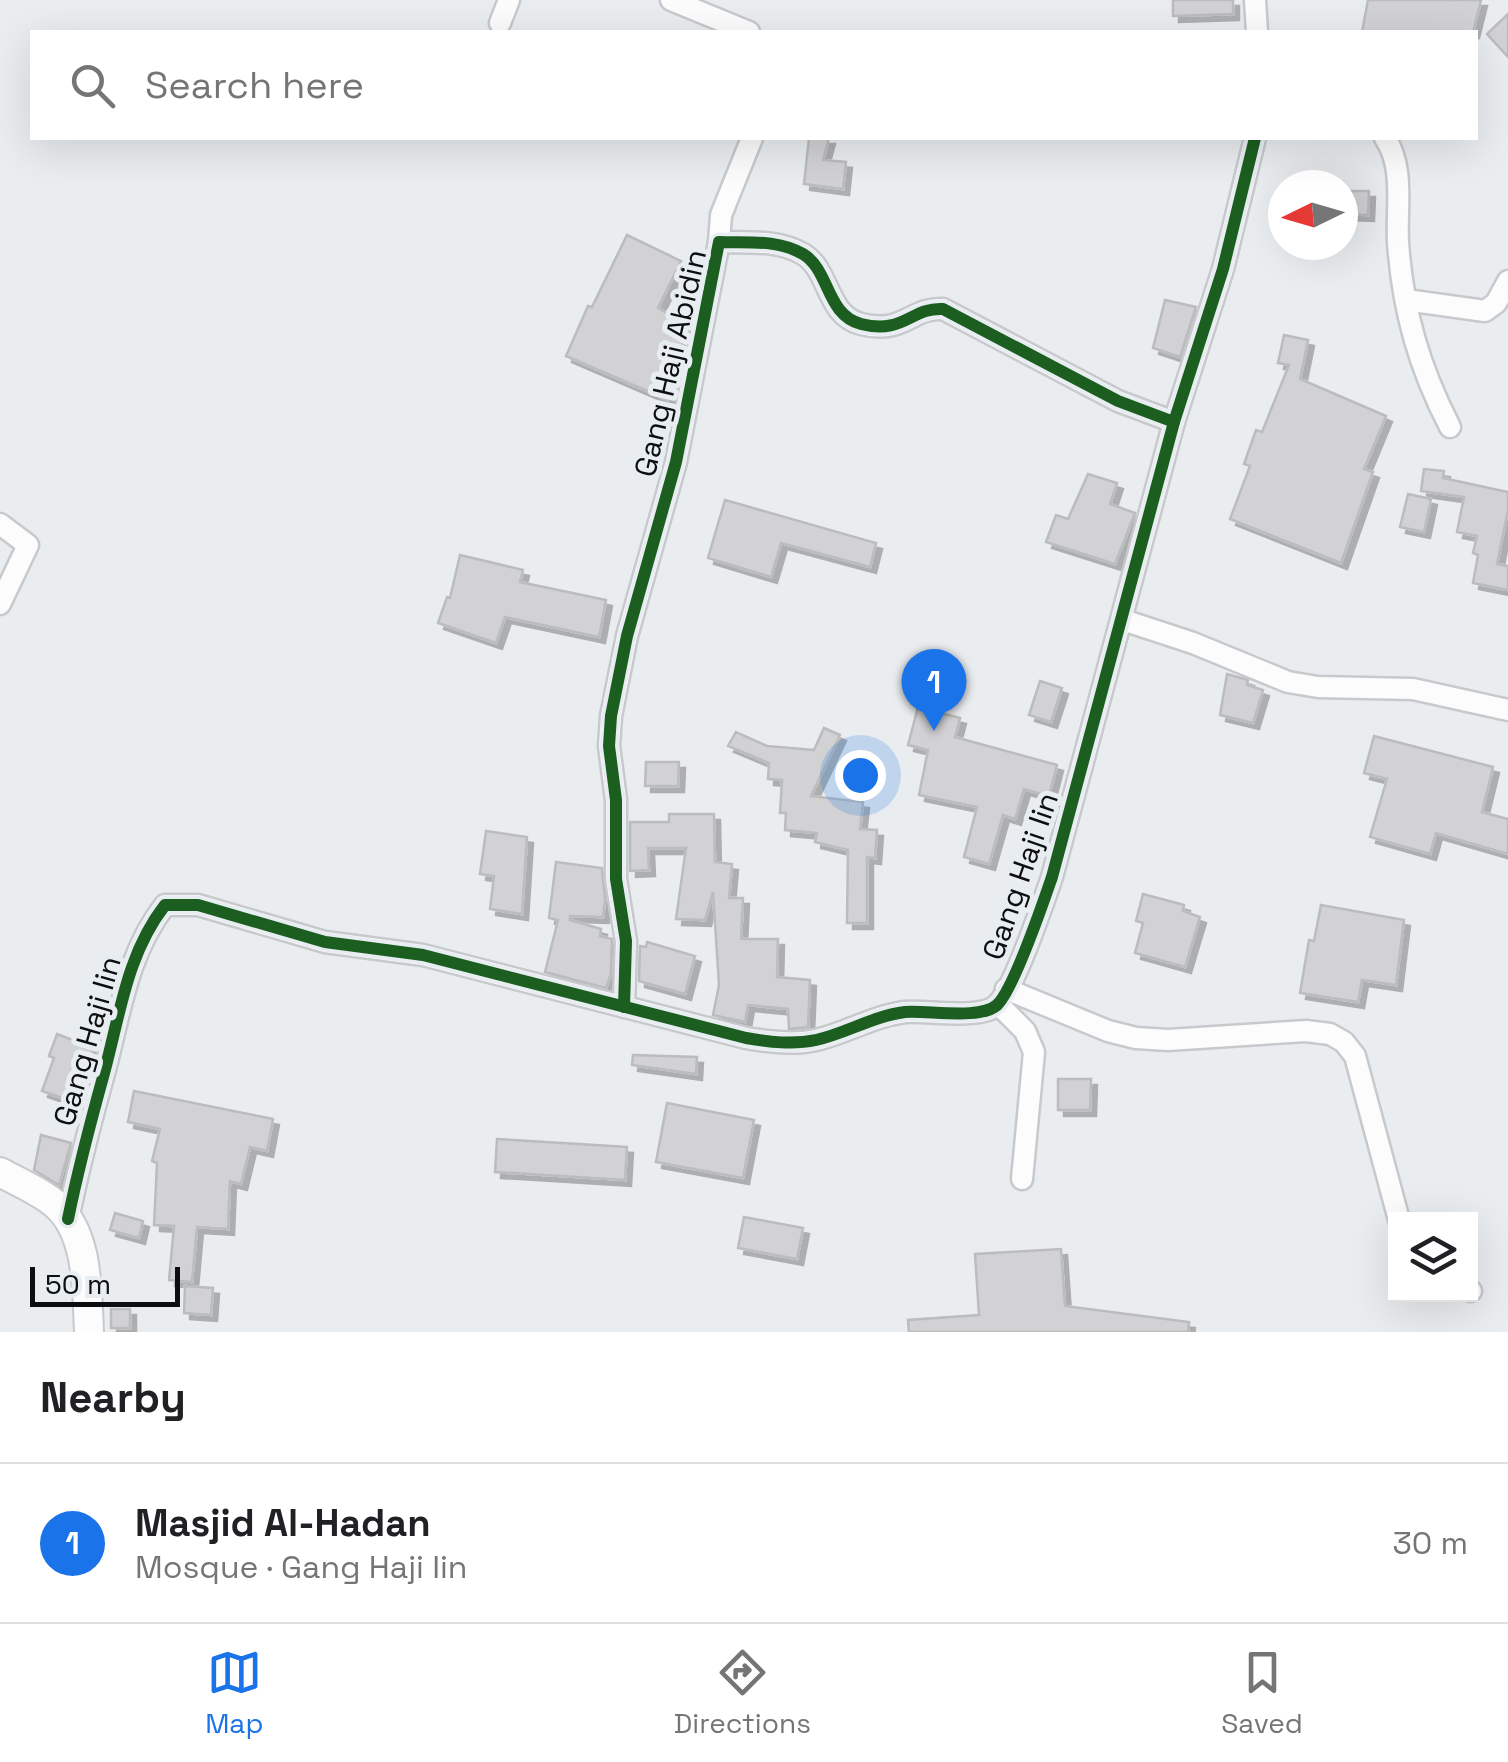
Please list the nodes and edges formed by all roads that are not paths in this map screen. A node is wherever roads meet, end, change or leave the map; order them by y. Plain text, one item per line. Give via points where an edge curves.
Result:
1 (509, 0) edge
2 (671, 0) edge
3 (1255, 0) edge
4 (500, 22) dead end
5 (744, 30) edge
6 (1257, 30) edge
7 (751, 140) edge
8 (1255, 140) edge
9 (1387, 140) edge
10 (719, 242) junction
11 (1508, 281) edge
12 (1406, 300) junction
13 (1174, 422) junction
14 (1450, 427) dead end
15 (0, 524) edge
16 (0, 604) edge
17 (1123, 620) junction
18 (1508, 710) edge
19 (1002, 996) junction
20 (624, 1007) junction
21 (0, 1172) edge
22 (1022, 1180) dead end
23 (1397, 1212) edge
24 (68, 1218) junction
25 (89, 1332) edge

1 - 4 street
2 - 5 street
3 - 6 street
7 - 10 street via 721,215
8 - 13 street, Gang Haji Iin via 1223,270
9 - 12 street via 1396,165
10 - 13 street, Gang Haji Abidin via 750,241 804,254 838,308 858,324 900,325 924,310 943,309 1118,401
10 - 20 street, Gang Haji Abidin via 676,462 611,716
11 - 12 street via 1485,312
12 - 14 street via 1417,354
13 - 17 street, Gang Haji Iin
15 - 16 street via 28,545
17 - 18 street via 1288,682 1413,690
17 - 19 street, Gang Haji Iin via 1052,877
19 - 20 street, Gang Haji Iin via 986,1011 906,1012 812,1040 774,1043
19 - 22 street via 1034,1052
19 - 23 street via 1136,1038 1330,1034 1355,1056
20 - 24 street, Gang Haji Iin via 423,954 325,942 198,905 166,904 147,928 129,972
21 - 24 street via 54,1202
24 - 25 street via 84,1266

